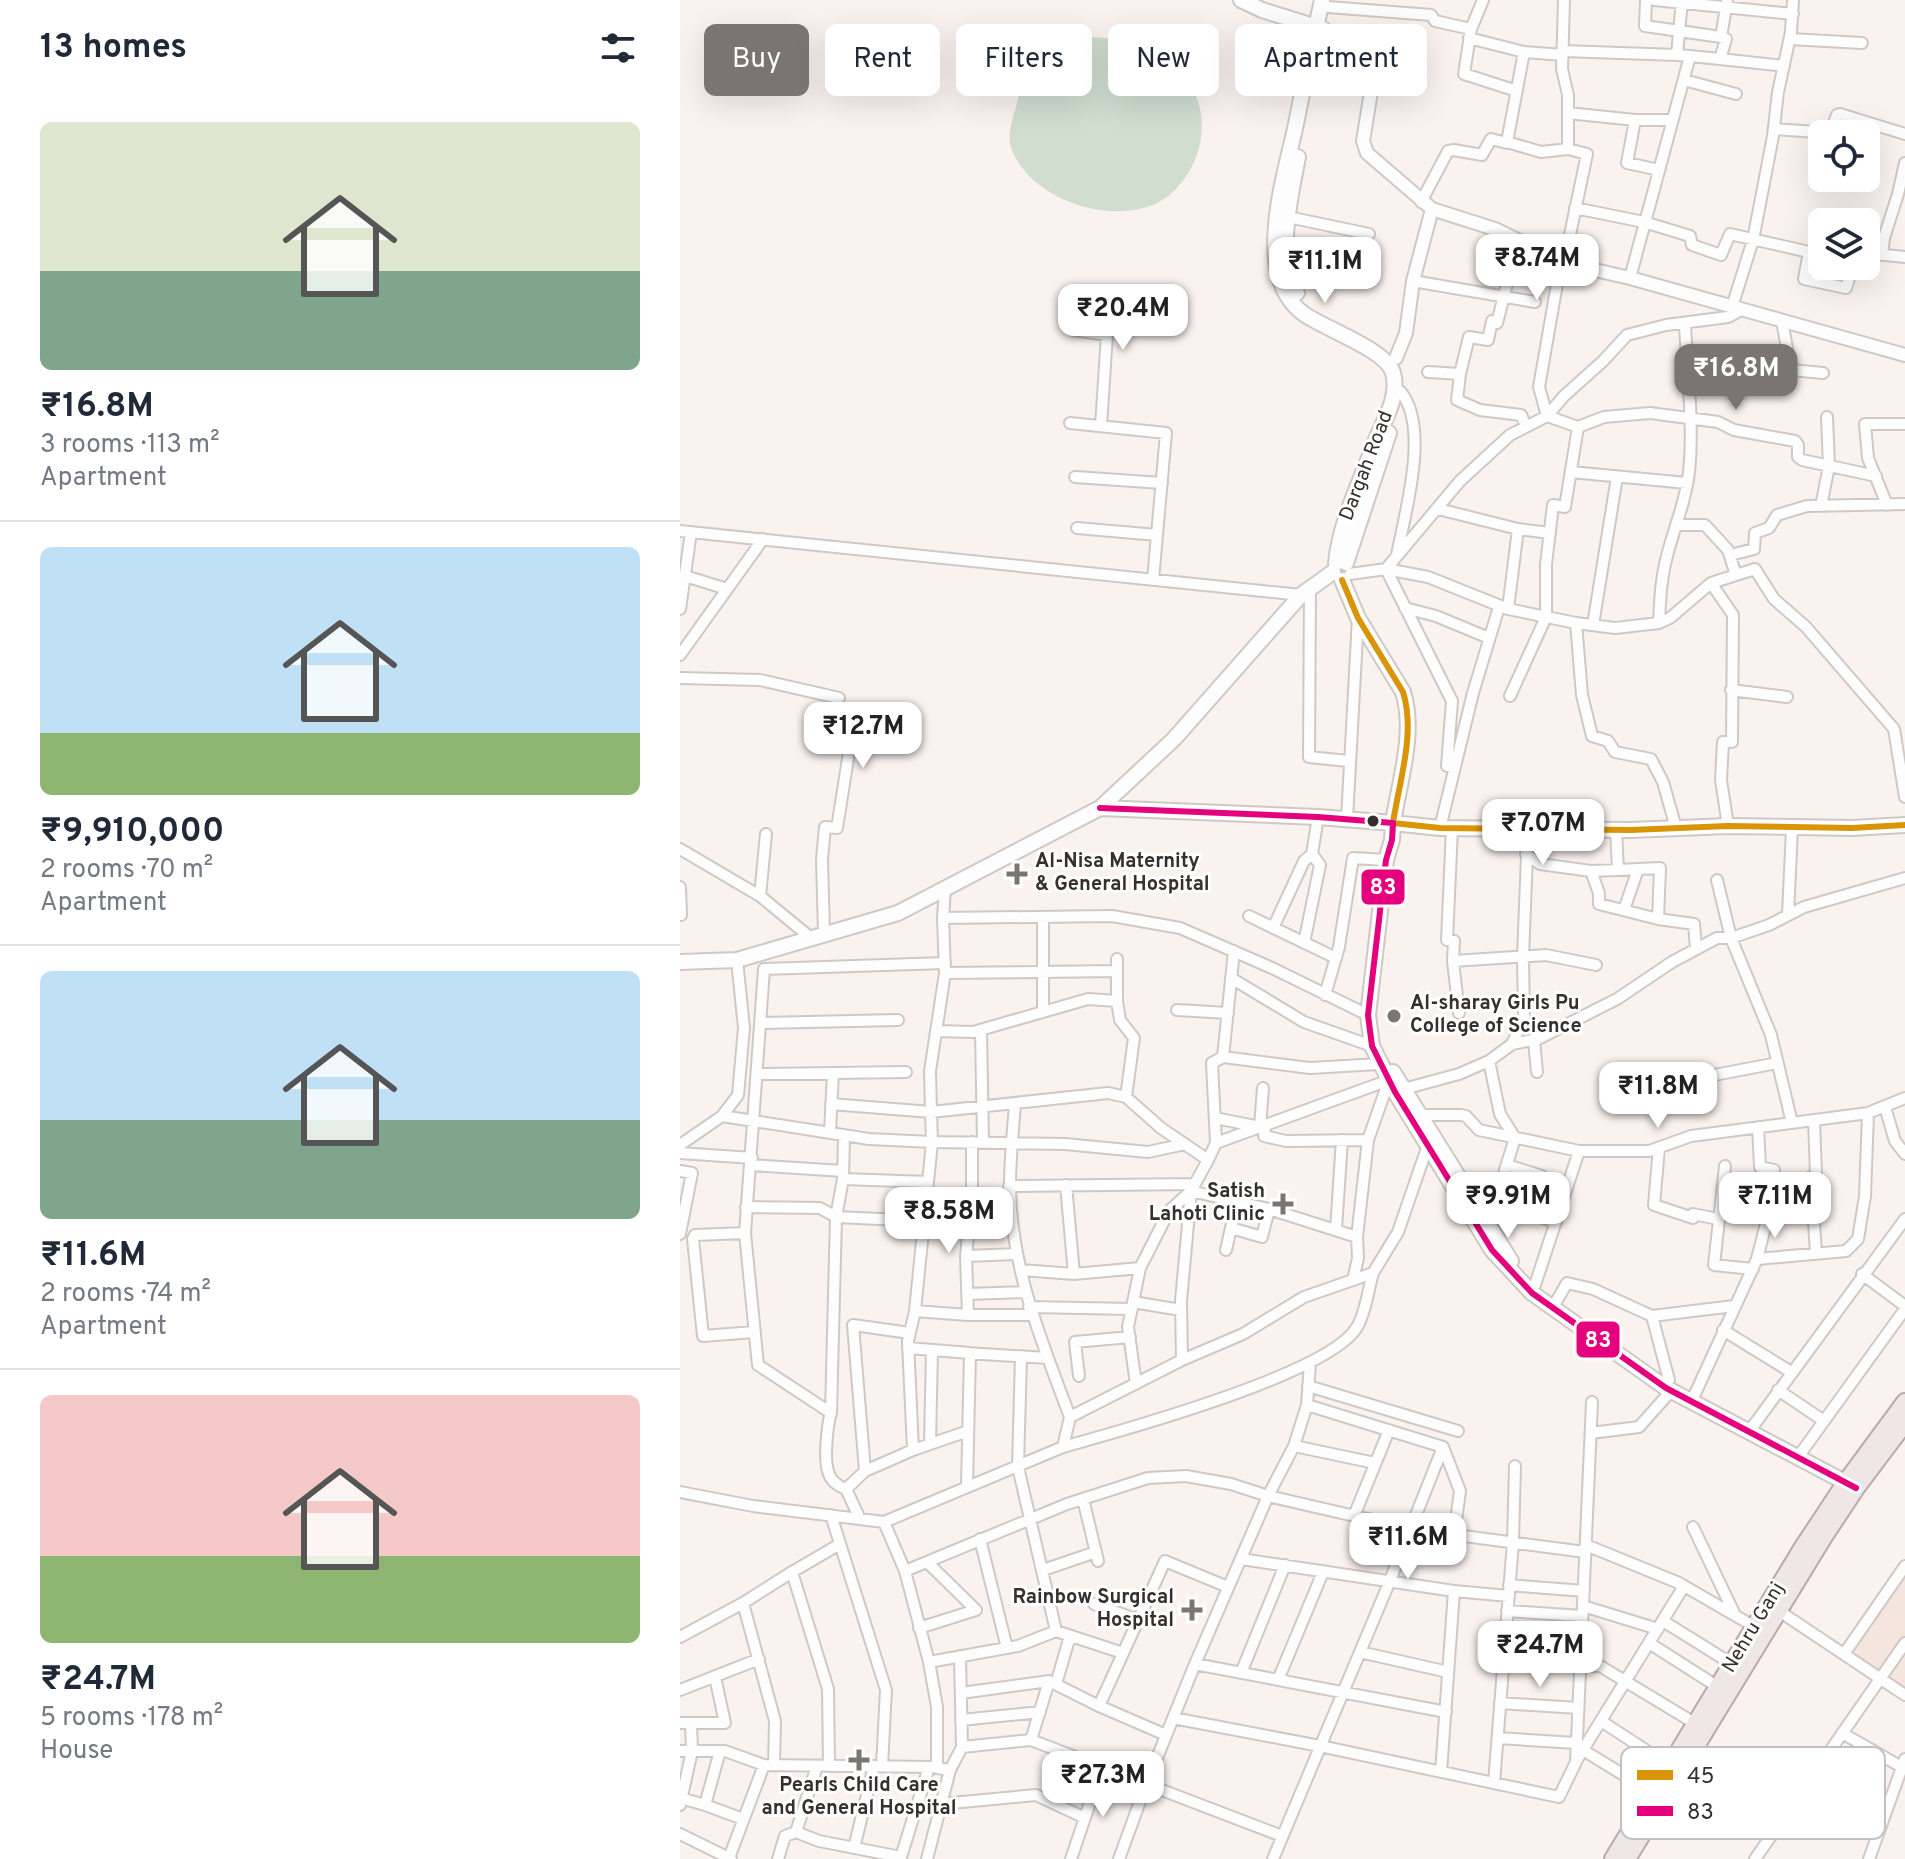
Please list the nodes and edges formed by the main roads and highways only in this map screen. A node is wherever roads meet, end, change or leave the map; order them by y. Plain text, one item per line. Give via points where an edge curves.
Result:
1 (1241, 0) edge
2 (1327, 2) edge
3 (1307, 24) edge
4 (1321, 24) edge
5 (1304, 96) edge
6 (1311, 96) edge
7 (1341, 570) junction
8 (1100, 808) junction
9 (1393, 823) junction
10 (1905, 825) edge
11 (1392, 840) junction
12 (680, 962) edge
13 (1396, 1087) junction
14 (1554, 1304) junction
15 (1670, 1385) junction
16 (1905, 1402) edge
17 (1900, 1426) edge
18 (1750, 1429) junction
19 (1853, 1481) junction
20 (1682, 1747) edge
21 (1696, 1747) edge
22 (1625, 1839) edge
23 (1639, 1839) edge
24 (1613, 1859) edge
25 (1627, 1859) edge

1 - 3 main road
2 - 4 main road, Dargah Road
5 - 7 main road, Dargah Road via 1278,207 1277,268 1299,310 1386,361 1394,380 1386,418 1346,519
6 - 7 main road, Dargah Road via 1288,217 1286,256 1292,286 1311,309 1371,341 1396,358 1401,368 1401,392
7 - 8 main road via 1305,590 1174,739
7 - 9 main road via 1358,618 1407,705
8 - 9 main road
8 - 12 main road via 898,913 737,960
9 - 10 main road via 1616,830
9 - 11 main road
11 - 13 main road via 1378,1028
11 - 13 main road via 1368,1015 1372,1046
13 - 14 main road via 1421,1115 1506,1254
13 - 14 main road via 1492,1250 1516,1278
14 - 15 main road
15 - 18 main road
15 - 18 main road
16 - 17 main road, Nehru Ganj
17 - 19 main road, Nehru Ganj
18 - 19 main road
19 - 20 main road, Nehru Ganj
19 - 21 main road, Nehru Ganj
22 - 24 main road, Nehru Ganj
23 - 25 main road, Nehru Ganj

